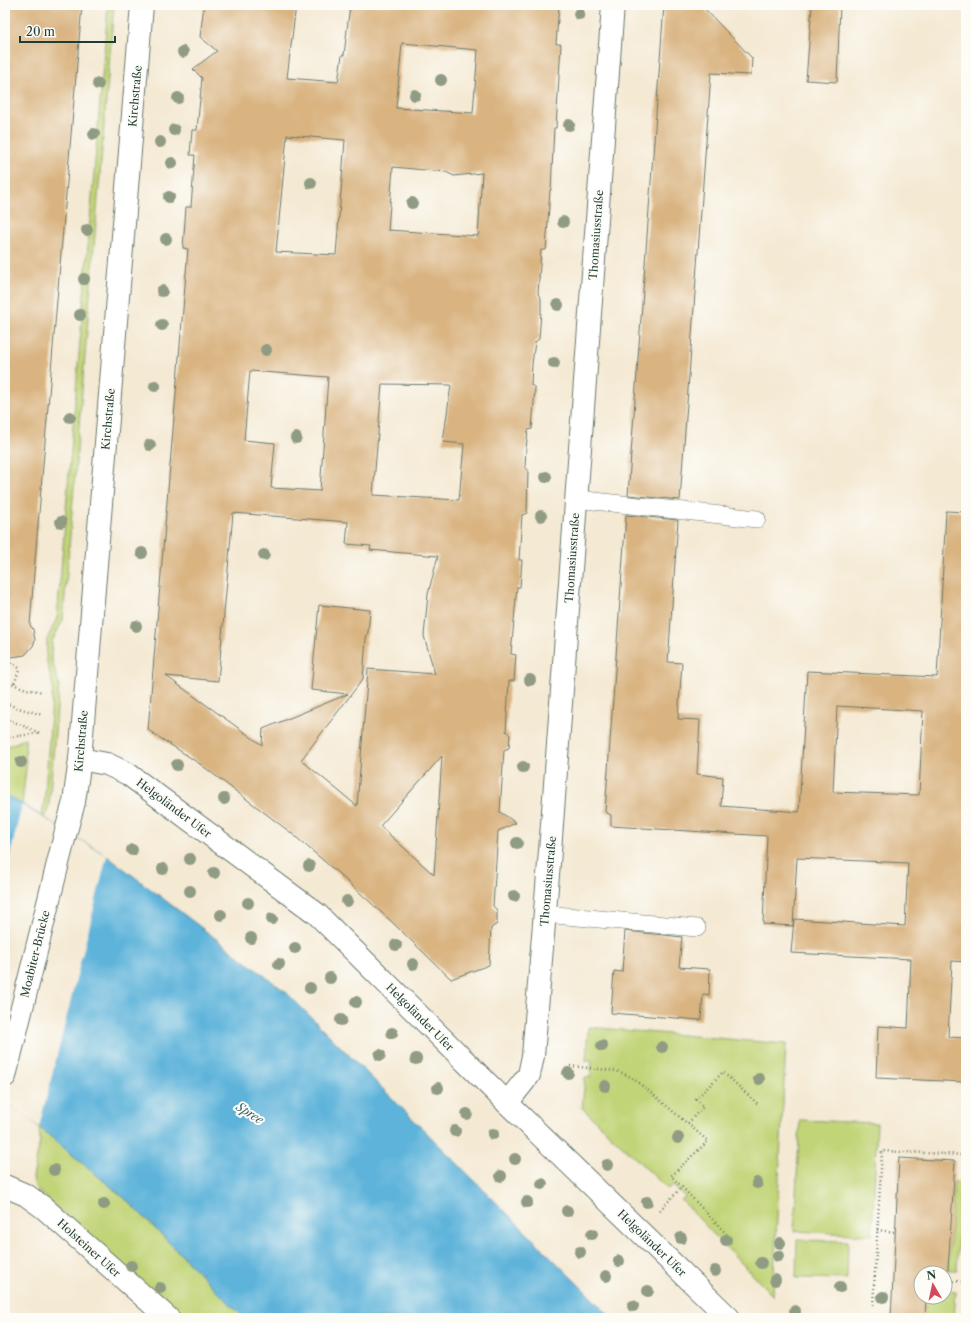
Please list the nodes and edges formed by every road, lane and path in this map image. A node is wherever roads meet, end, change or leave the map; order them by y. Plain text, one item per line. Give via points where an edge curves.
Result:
1 (142, 5) edge
2 (613, 5) edge
3 (576, 499) junction
4 (757, 519) dead end
5 (5, 658) edge
6 (5, 681) edge
7 (14, 685) junction
8 (43, 692) dead end
9 (5, 703) edge
10 (42, 715) dead end
11 (5, 718) edge
12 (5, 738) edge
13 (80, 758) junction
14 (66, 831) joint
15 (545, 914) junction
16 (697, 928) dead end
17 (570, 1066) dead end
18 (5, 1076) edge
19 (506, 1103) junction
20 (759, 1104) dead end
21 (688, 1123) junction
22 (966, 1155) edge
23 (5, 1186) edge
24 (682, 1187) junction
25 (877, 1230) junction
26 (639, 1231) junction
27 (894, 1232) dead end
28 (731, 1239) dead end
29 (953, 1281) edge
30 (966, 1282) edge
31 (873, 1305) dead end
32 (168, 1318) edge
33 (729, 1318) edge

1 - 13 street, Kirchstraße
2 - 3 street, Thomasiusstraße
3 - 4 lane
3 - 15 street, Thomasiusstraße
5 - 7 path via 18,668
6 - 7 path
7 - 8 path
9 - 10 path
11 - 12 path via 40,733
13 - 14 street, Kirchstraße via 74,802
13 - 19 street, Helgoländer Ufer via 107,764 128,774 317,914
14 - 18 street, Moabiter-Brücke
15 - 16 lane
15 - 19 street, Thomasiusstraße via 533,1056 529,1075
17 - 21 path via 617,1072 630,1077
19 - 26 street, Helgoländer Ufer
20 - 21 path via 724,1072 696,1099 703,1107
21 - 24 path via 708,1140 671,1176
22 - 25 path via 882,1150
23 - 32 street, Holsteiner Ufer via 26,1195 44,1208
24 - 26 path
24 - 28 path
25 - 27 path
25 - 31 path
26 - 33 street, Helgoländer Ufer
29 - 30 path

